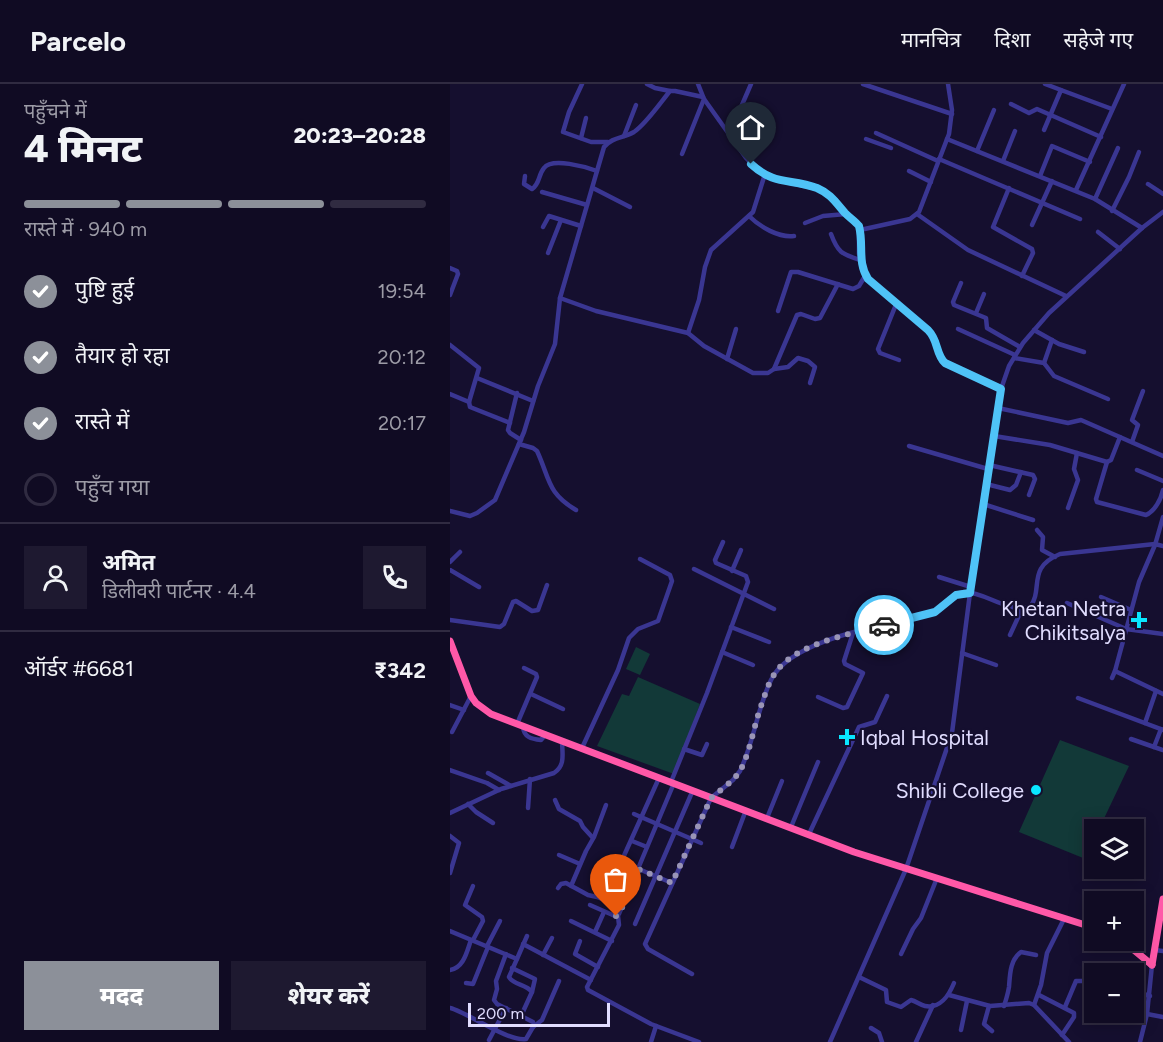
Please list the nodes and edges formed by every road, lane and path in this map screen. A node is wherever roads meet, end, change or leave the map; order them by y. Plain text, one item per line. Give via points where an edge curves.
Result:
1 (582, 84) edge
2 (647, 84) edge
3 (698, 84) edge
4 (751, 84) edge
5 (863, 84) edge
6 (948, 84) edge
7 (1045, 84) edge
8 (1124, 84) edge
9 (1061, 90) junction
10 (670, 91) junction
11 (703, 98) junction
12 (1011, 104) dead end
13 (636, 105) dead end
14 (1112, 109) junction
15 (994, 110) dead end
16 (952, 114) junction
17 (1050, 115) junction
18 (586, 118) dead end
19 (1044, 130) dead end
20 (1015, 131) dead end
21 (876, 133) dead end
22 (729, 135) junction
23 (624, 136) junction
24 (888, 137) junction
25 (1101, 137) junction
26 (581, 138) junction
27 (866, 139) dead end
28 (947, 139) junction
29 (608, 142) junction
30 (884, 145) junction
31 (891, 148) dead end
32 (1118, 148) dead end
33 (977, 151) junction
34 (1139, 152) dead end
35 (682, 154) dead end
36 (939, 160) junction
37 (1003, 161) junction
38 (1090, 162) junction
39 (597, 171) junction
40 (909, 171) dead end
41 (765, 174) junction
42 (525, 176) dead end
43 (1040, 176) junction
44 (1052, 181) junction
45 (931, 182) junction
46 (1148, 184) dead end
47 (593, 188) junction
48 (1009, 188) junction
49 (1076, 190) junction
50 (542, 192) dead end
51 (1163, 194) edge
52 (1095, 198) junction
53 (1043, 202) junction
54 (587, 205) junction
55 (630, 207) dead end
56 (1112, 211) junction
57 (1163, 212) edge
58 (846, 214) junction
59 (917, 214) junction
60 (749, 216) junction
61 (1080, 219) dead end
62 (561, 220) junction
63 (805, 223) dead end
64 (1032, 225) dead end
65 (581, 226) junction
66 (543, 227) dead end
67 (1142, 228) junction
68 (860, 230) junction
69 (1098, 232) dead end
70 (831, 234) dead end
71 (794, 236) dead end
72 (1120, 249) junction
73 (548, 253) dead end
74 (860, 260) junction
75 (450, 268) edge
76 (866, 276) junction
77 (1022, 276) junction
78 (961, 283) dead end
79 (838, 284) junction
80 (984, 294) dead end
81 (450, 295) edge
82 (1066, 296) junction
83 (560, 298) junction
84 (897, 302) junction
85 (777, 311) dead end
86 (976, 313) junction
87 (736, 329) dead end
88 (958, 329) dead end
89 (1034, 330) junction
90 (688, 333) junction
91 (1052, 340) junction
92 (450, 345) edge
93 (1020, 347) junction
94 (1084, 352) dead end
95 (1014, 356) junction
96 (727, 359) junction
97 (899, 360) dead end
98 (1044, 363) junction
99 (774, 369) junction
100 (477, 378) junction
101 (810, 383) dead end
102 (1001, 389) junction
103 (1143, 391) dead end
104 (518, 393) junction
105 (450, 394) edge
106 (1108, 399) dead end
107 (533, 400) junction
108 (469, 402) junction
109 (998, 408) junction
110 (510, 423) junction
111 (994, 436) junction
112 (1120, 437) junction
113 (520, 442) junction
114 (1132, 442) junction
115 (909, 446) dead end
116 (1077, 453) junction
117 (1163, 456) edge
118 (1107, 462) junction
119 (989, 467) junction
120 (1137, 470) dead end
121 (1021, 472) junction
122 (1163, 480) edge
123 (986, 484) junction
124 (1163, 490) edge
125 (1029, 495) dead end
126 (983, 504) junction
127 (1068, 508) dead end
128 (576, 510) dead end
129 (450, 511) edge
130 (1163, 517) edge
131 (1033, 520) dead end
132 (1037, 531) dead end
133 (723, 542) dead end
134 (1155, 545) junction
135 (1163, 546) edge
136 (741, 550) dead end
137 (460, 552) dead end
138 (1055, 557) junction
139 (640, 559) dead end
140 (450, 562) edge
141 (694, 569) dead end
142 (450, 570) edge
143 (732, 571) junction
144 (939, 577) dead end
145 (547, 585) dead end
146 (479, 587) dead end
147 (970, 590) junction
148 (743, 594) junction
149 (1101, 597) dead end
150 (1068, 603) dead end
151 (774, 609) dead end
152 (1022, 609) junction
153 (1131, 610) junction
154 (450, 620) edge
155 (731, 627) junction
156 (1126, 629) junction
157 (854, 633) junction
158 (1163, 634) edge
159 (1010, 635) dead end
160 (450, 642) edge
161 (769, 642) dead end
162 (722, 652) junction
163 (962, 653) junction
164 (753, 665) dead end
165 (996, 665) dead end
166 (524, 668) dead end
167 (1114, 671) junction
168 (1112, 678) dead end
169 (1156, 691) junction
170 (531, 694) junction
171 (1163, 694) edge
172 (471, 696) junction
173 (886, 696) dead end
174 (818, 697) dead end
175 (1078, 698) dead end
176 (450, 705) edge
177 (563, 709) dead end
178 (464, 710) junction
179 (1145, 723) junction
180 (520, 725) junction
181 (1162, 730) edge
182 (452, 732) dead end
183 (1131, 739) dead end
184 (562, 740) junction
185 (707, 744) dead end
186 (1154, 747) junction
187 (582, 748) junction
188 (684, 749) junction
189 (1163, 750) edge
190 (818, 762) dead end
191 (450, 770) edge
192 (488, 773) dead end
193 (659, 778) junction
194 (530, 779) junction
195 (783, 781) dead end
196 (673, 783) junction
197 (511, 786) junction
198 (499, 790) junction
199 (693, 790) junction
200 (711, 798) junction
201 (555, 800) dead end
202 (468, 804) junction
203 (606, 805) dead end
204 (528, 808) dead end
205 (747, 810) junction
206 (450, 813) edge
207 (634, 814) dead end
208 (642, 818) junction
209 (767, 818) junction
210 (493, 823) dead end
211 (656, 824) junction
212 (791, 827) junction
213 (675, 832) junction
214 (808, 834) junction
215 (450, 836) edge
216 (593, 838) junction
217 (692, 839) junction
218 (632, 841) junction
219 (701, 843) dead end
220 (647, 847) junction
221 (732, 847) dead end
222 (559, 855) dead end
223 (622, 862) junction
224 (580, 864) junction
225 (638, 869) junction
226 (906, 869) junction
227 (450, 873) edge
228 (603, 876) dead end
229 (656, 876) junction
230 (937, 878) junction
231 (613, 881) junction
232 (672, 883) junction
233 (473, 886) dead end
234 (571, 886) junction
235 (558, 888) dead end
236 (630, 889) junction
237 (1163, 899) edge
238 (604, 900) junction
239 (590, 905) dead end
240 (622, 907) junction
241 (604, 912) junction
242 (618, 916) junction
243 (1064, 919) junction
244 (500, 921) dead end
245 (571, 921) dead end
246 (635, 924) dead end
247 (1084, 925) edge
248 (450, 931) edge
249 (595, 932) junction
250 (527, 936) dead end
251 (552, 939) dead end
252 (472, 940) junction
253 (612, 940) junction
254 (580, 941) dead end
255 (524, 944) junction
256 (488, 946) junction
257 (1144, 950) edge
258 (1154, 950) junction
259 (1135, 951) edge
260 (1163, 951) edge
261 (506, 954) junction
262 (901, 954) dead end
263 (543, 955) junction
264 (1036, 955) dead end
265 (516, 959) junction
266 (1152, 965) junction
267 (598, 967) junction
268 (512, 968) junction
269 (450, 970) edge
270 (692, 974) dead end
271 (859, 977) junction
272 (591, 980) junction
273 (559, 981) dead end
274 (1084, 981) edge
275 (466, 983) dead end
276 (954, 983) dead end
277 (532, 992) junction
278 (1144, 994) edge
279 (949, 995) junction
280 (1038, 995) junction
281 (1150, 996) junction
282 (967, 1001) junction
283 (933, 1005) junction
284 (1034, 1005) junction
285 (989, 1006) junction
286 (1004, 1006) junction
287 (1065, 1007) junction
288 (450, 1008) edge
289 (506, 1008) junction
290 (1148, 1014) junction
291 (521, 1016) junction
292 (1163, 1017) edge
293 (656, 1026) junction
294 (533, 1027) junction
295 (871, 1028) dead end
296 (494, 1030) junction
297 (961, 1030) dead end
298 (992, 1031) dead end
299 (1064, 1039) edge
300 (489, 1041) edge
301 (496, 1042) edge
302 (651, 1042) edge
303 (699, 1042) edge
304 (830, 1042) edge
305 (882, 1042) edge
306 (916, 1042) edge
307 (1140, 1042) edge

1 - 26 street via 563,128 564,133
2 - 10 street
3 - 11 street
4 - 22 street
5 - 16 street
6 - 16 street
7 - 9 street
8 - 14 street
9 - 14 street
9 - 17 street
10 - 11 street
10 - 23 street via 638,130
11 - 22 street
11 - 35 street
12 - 17 street via 1029,113 1037,109
13 - 23 street
14 - 25 street
15 - 33 street
16 - 28 street
17 - 19 street
17 - 25 street
18 - 26 street
20 - 37 street
21 - 24 street
22 - 41 street via 751,164
23 - 29 street
24 - 30 street
24 - 36 street
25 - 38 street
26 - 29 street
27 - 30 street
28 - 33 street
28 - 36 street
29 - 39 street
30 - 31 street
32 - 52 street
33 - 37 street
34 - 56 street
36 - 45 street
36 - 48 street
37 - 43 street
38 - 43 street via 1052,146
38 - 49 street
39 - 42 street via 565,163 546,165 532,189 524,184
39 - 47 street
40 - 45 street
41 - 58 street via 781,182 818,189 836,200
41 - 60 street
43 - 44 street
44 - 49 street
44 - 53 street
45 - 59 street
46 - 51 street
47 - 54 street
47 - 55 street
48 - 53 street
48 - 77 street via 993,227 1032,249
49 - 52 street
50 - 54 street
52 - 56 street
53 - 61 street
53 - 64 street
54 - 65 street
56 - 67 street
57 - 67 street
58 - 63 street
58 - 68 street
59 - 68 street
59 - 77 street via 962,246
60 - 71 street via 778,234
60 - 90 street via 711,250
62 - 65 street
62 - 66 street via 549,216
62 - 73 street
65 - 83 street
67 - 72 street
68 - 74 street
69 - 72 street
70 - 74 street via 840,252
72 - 82 street
74 - 76 street
75 - 81 street via 458,274
76 - 79 street via 855,289
76 - 84 street
77 - 82 street
78 - 86 street via 953,303
79 - 85 street via 791,272
79 - 99 street via 820,318 797,315
80 - 86 street
82 - 89 street
83 - 90 street via 596,311
83 - 107 street via 555,344
84 - 97 street via 878,349
84 - 102 street via 933,335 945,363
86 - 93 street via 987,318 987,328
87 - 96 street
88 - 95 street
89 - 91 street
89 - 93 street
90 - 96 street
91 - 94 street
91 - 98 street
92 - 100 street via 478,366
93 - 95 street
95 - 98 street
95 - 102 street
96 - 99 street via 753,373
98 - 106 street via 1054,376
99 - 101 street via 788,367 798,358 808,361 815,367
100 - 104 street
100 - 108 street
102 - 109 street
103 - 114 street via 1132,420 1138,426
104 - 107 street
104 - 110 street
105 - 108 street
107 - 113 street
108 - 110 street via 471,408
109 - 111 street
109 - 112 street via 1068,423 1081,420
110 - 113 street via 508,432
111 - 116 street
111 - 119 street
112 - 114 street
112 - 118 street
113 - 128 street via 537,451 552,490
113 - 129 street via 493,502 470,516
114 - 117 street
115 - 119 street
116 - 118 street
116 - 127 street via 1074,470 1078,480
118 - 124 street via 1097,502 1144,515 1160,500
119 - 121 street
119 - 123 street
120 - 122 street
121 - 123 street via 1010,490
121 - 125 street via 1034,476
123 - 126 street
126 - 131 street
126 - 147 street
130 - 134 street
132 - 138 street via 1043,537 1042,550
133 - 143 street via 715,562
134 - 135 street
134 - 138 street
134 - 153 street
136 - 143 street
137 - 140 street
138 - 152 street via 1038,574 1032,605
139 - 187 street via 670,575 672,581 658,621 638,629 629,638
141 - 148 street
142 - 146 street
143 - 148 street via 748,578
144 - 147 street
145 - 154 street via 538,609 532,611 513,602 500,627
147 - 152 street
147 - 157 street via 956,595 935,612
147 - 163 street
148 - 151 street
148 - 155 street
149 - 153 street
150 - 156 street
152 - 159 street
153 - 156 street
155 - 161 street
155 - 162 street
156 - 158 street
156 - 167 street
157 - 174 street via 844,662 863,675 847,707
157 - 200 street via 804,650 780,667 771,680 740,771
160 - 172 highway
162 - 164 street
162 - 188 street
163 - 165 street
163 - 226 street via 952,733
166 - 170 street via 537,675
167 - 168 street
167 - 169 street
169 - 171 street
169 - 179 street
170 - 177 street
170 - 180 street
172 - 178 street
172 - 180 highway via 482,708
173 - 214 street via 875,722 859,727
175 - 179 street
176 - 178 street
178 - 182 street
179 - 181 street
180 - 184 highway
181 - 186 street
183 - 186 street
184 - 187 highway
184 - 194 street via 559,770
185 - 188 street via 702,754
186 - 189 street
187 - 193 highway
188 - 196 street
190 - 212 street
191 - 198 street
192 - 197 street
193 - 196 highway
193 - 208 street
194 - 197 street
194 - 204 street
195 - 209 street
196 - 199 highway
196 - 211 street
197 - 198 street
198 - 202 street
199 - 200 highway
199 - 213 street
200 - 205 highway
200 - 217 street
201 - 216 street via 559,809 580,821
202 - 206 street
202 - 210 street
203 - 216 street
205 - 209 highway
205 - 221 street
207 - 208 street
208 - 211 street
208 - 218 street
209 - 212 highway
211 - 213 street
211 - 220 street
212 - 214 highway
213 - 217 street
213 - 229 street
214 - 226 highway
215 - 227 street via 459,843
216 - 224 street
217 - 219 street
217 - 232 street
218 - 220 street
218 - 223 street
220 - 225 street
222 - 224 street
223 - 225 street
223 - 231 street
224 - 234 street
225 - 229 street
225 - 236 street
226 - 230 highway
226 - 271 street
228 - 231 street
229 - 232 street
229 - 246 street
230 - 243 highway
230 - 262 street
231 - 236 street
231 - 238 street
232 - 270 street via 645,945
233 - 252 street via 465,905 483,921
234 - 235 street via 562,883
234 - 238 street
236 - 240 street
237 - 258 highway
238 - 240 street
239 - 241 street
240 - 242 street
241 - 242 street
241 - 249 street
242 - 253 street
243 - 247 highway
243 - 280 street via 1047,953
244 - 256 street
245 - 249 street
248 - 252 street
249 - 253 street
250 - 255 street
251 - 263 street
252 - 256 street
252 - 269 street via 462,962
253 - 267 street
254 - 267 street via 575,954
255 - 263 street
255 - 265 street
256 - 261 street
256 - 275 street via 473,984
257 - 258 highway
258 - 260 street
258 - 266 highway
259 - 266 highway
261 - 265 street
261 - 289 street via 494,998 496,1004
263 - 272 street
264 - 286 street via 1018,954 1008,974
265 - 268 street
266 - 281 street
267 - 272 street
268 - 277 street via 509,979
268 - 277 street via 535,979
271 - 283 street via 886,990 887,1002 898,1007 911,1000
271 - 304 street
272 - 293 street via 587,988 590,992
273 - 294 street via 542,1020
274 - 287 street via 1076,981
276 - 279 street
277 - 291 street
278 - 281 street
279 - 282 street
279 - 283 street
280 - 284 street
280 - 287 street
281 - 290 street
282 - 285 street
282 - 297 street
283 - 306 street
284 - 286 street
284 - 299 street
285 - 286 street
285 - 298 street via 984,1024
287 - 299 street via 1074,1015
288 - 296 street
289 - 291 street
289 - 296 street
290 - 292 street
290 - 307 street
291 - 294 street via 531,1020
293 - 302 street
293 - 303 street
294 - 296 street via 523,1041
295 - 305 street via 879,1033
296 - 300 street
300 - 301 street

